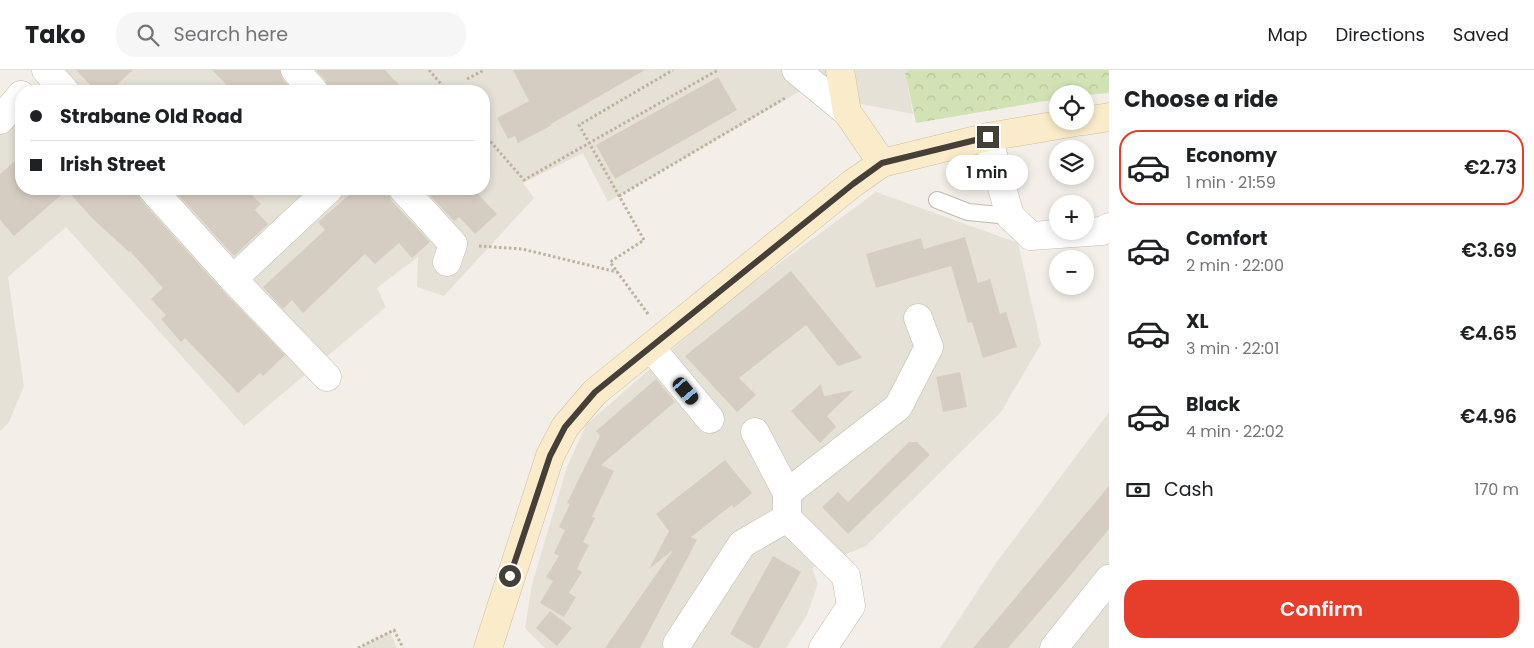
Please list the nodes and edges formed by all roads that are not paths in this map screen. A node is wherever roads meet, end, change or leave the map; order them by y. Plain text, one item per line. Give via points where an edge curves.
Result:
1 (44, 70) edge
2 (295, 70) edge
3 (840, 70) edge
4 (803, 77) edge
5 (30, 85) edge
6 (59, 85) edge
7 (309, 85) edge
8 (15, 102) edge
9 (847, 112) junction
10 (1109, 117) edge
11 (1094, 119) edge
12 (0, 120) edge
13 (1049, 127) edge
14 (988, 137) junction
15 (882, 163) junction
16 (157, 195) edge
17 (323, 195) edge
18 (407, 195) edge
19 (937, 200) dead end
20 (1010, 216) junction
21 (1109, 227) edge
22 (450, 253) road end
23 (233, 279) junction
24 (918, 318) dead end
25 (657, 342) junction
26 (327, 377) dead end
27 (710, 419) dead end
28 (755, 432) dead end
29 (787, 505) junction
30 (1109, 578) edge
31 (677, 644) dead end
32 (488, 648) edge
33 (823, 648) edge
34 (1054, 648) edge

1 - 5 street
1 - 6 street
2 - 7 street
3 - 9 street
4 - 9 street
8 - 12 street
9 - 15 street
10 - 11 street
13 - 14 street
14 - 15 street
14 - 20 street
15 - 25 street
16 - 23 street
17 - 23 street
18 - 22 street
19 - 20 lane via 968,212
20 - 21 street via 1031,236 1102,231
23 - 26 street
24 - 29 street via 929,347 898,407
25 - 27 street
25 - 32 street via 595,392 565,427 539,486
28 - 29 street
29 - 31 street via 742,544
29 - 33 street via 846,576 851,606
30 - 34 street

